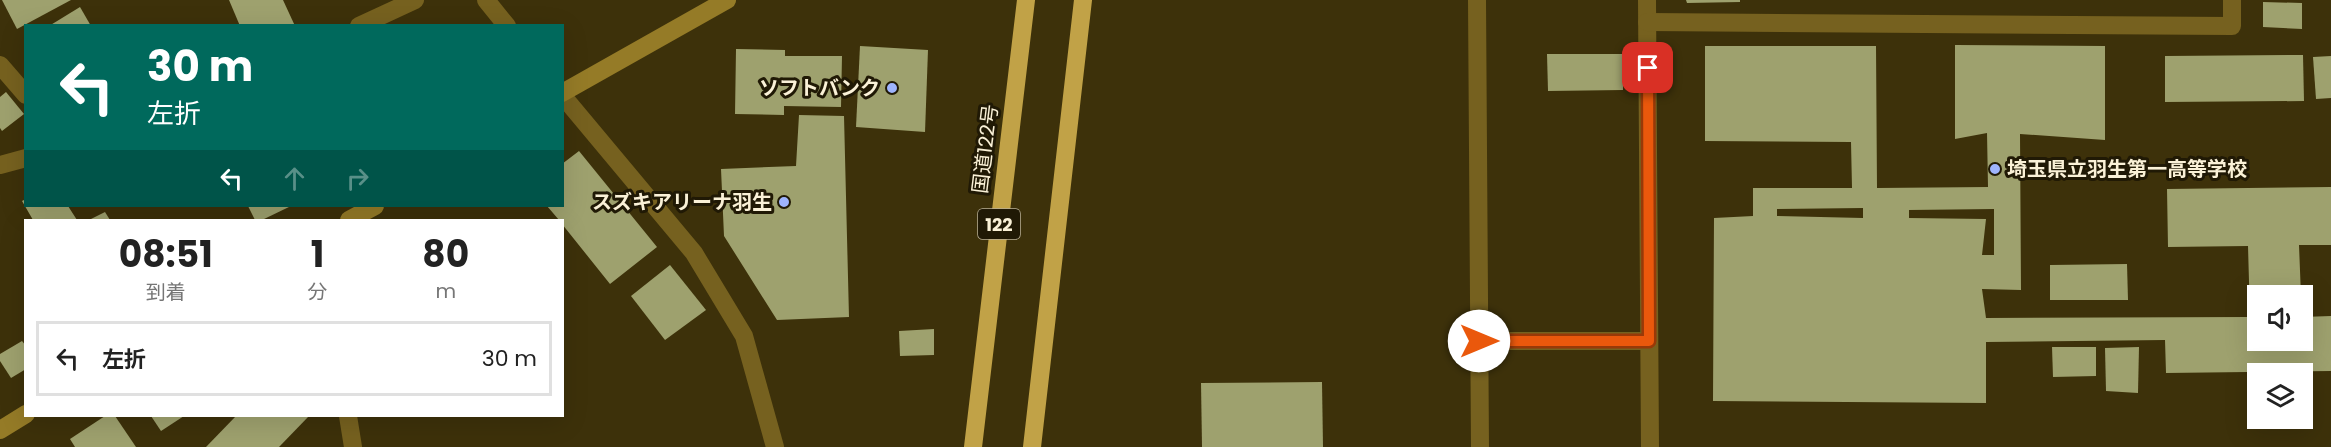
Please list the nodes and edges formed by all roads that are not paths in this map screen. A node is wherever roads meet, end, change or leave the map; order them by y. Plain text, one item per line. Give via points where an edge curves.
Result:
1 (415, 0) edge
2 (486, 0) edge
3 (727, 0) edge
4 (1026, 0) edge
5 (1083, 0) edge
6 (1477, 0) edge
7 (1647, 0) edge
8 (2232, 0) edge
9 (1647, 22) junction
10 (363, 24) edge
11 (505, 24) edge
12 (0, 64) edge
13 (24, 93) edge
14 (564, 93) edge
15 (564, 96) edge
16 (24, 159) edge
17 (0, 165) edge
18 (373, 207) edge
19 (352, 219) edge
20 (1479, 341) junction
21 (1649, 341) junction
22 (24, 415) edge
23 (348, 417) edge
24 (0, 429) edge
25 (353, 447) edge
26 (775, 447) edge
27 (973, 447) edge
28 (1032, 447) edge
29 (1480, 447) edge
30 (1650, 447) edge

1 - 10 street
2 - 11 street
3 - 14 street
4 - 27 highway, 国道122号 / 122
5 - 28 highway
6 - 20 street
7 - 9 street
8 - 9 street via 2232,26
9 - 21 street
12 - 13 street
15 - 26 street via 694,253 744,336
16 - 17 street
18 - 19 street
20 - 21 street
20 - 29 street
21 - 30 street
22 - 24 street
23 - 25 street

